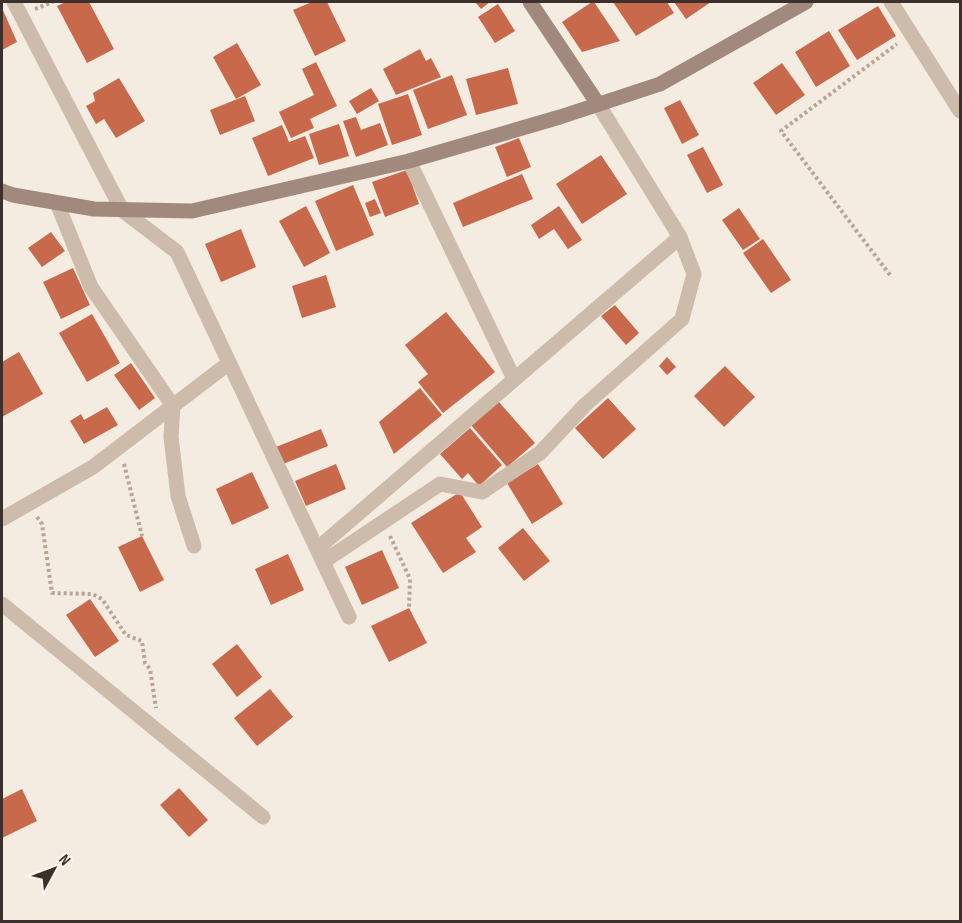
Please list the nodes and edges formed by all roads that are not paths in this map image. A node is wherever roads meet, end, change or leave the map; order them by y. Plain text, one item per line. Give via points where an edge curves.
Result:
1 (14, 2) edge
2 (530, 2) edge
3 (806, 2) edge
4 (891, 2) edge
5 (598, 104) junction
6 (960, 111) edge
7 (409, 161) junction
8 (2, 191) edge
9 (57, 203) junction
10 (122, 210) junction
11 (680, 237) junction
12 (230, 363) junction
13 (513, 380) junction
14 (173, 406) junction
15 (2, 519) edge
16 (194, 546) dead end
17 (320, 555) junction
18 (2, 604) edge
19 (349, 617) dead end
20 (263, 817) dead end

1 - 10 street
2 - 5 street
3 - 5 street via 660,84
4 - 6 street
5 - 7 street
5 - 11 street
7 - 10 street via 192,211
7 - 13 street
8 - 9 street
9 - 10 street
9 - 14 street via 91,287
10 - 12 street via 177,252
11 - 13 street
11 - 17 street via 694,274 682,319 585,405 540,453 482,492 440,483 384,521
12 - 14 street
12 - 17 street
13 - 17 street
14 - 15 street via 93,467
14 - 16 street via 171,437 178,496
17 - 19 street
18 - 20 street

